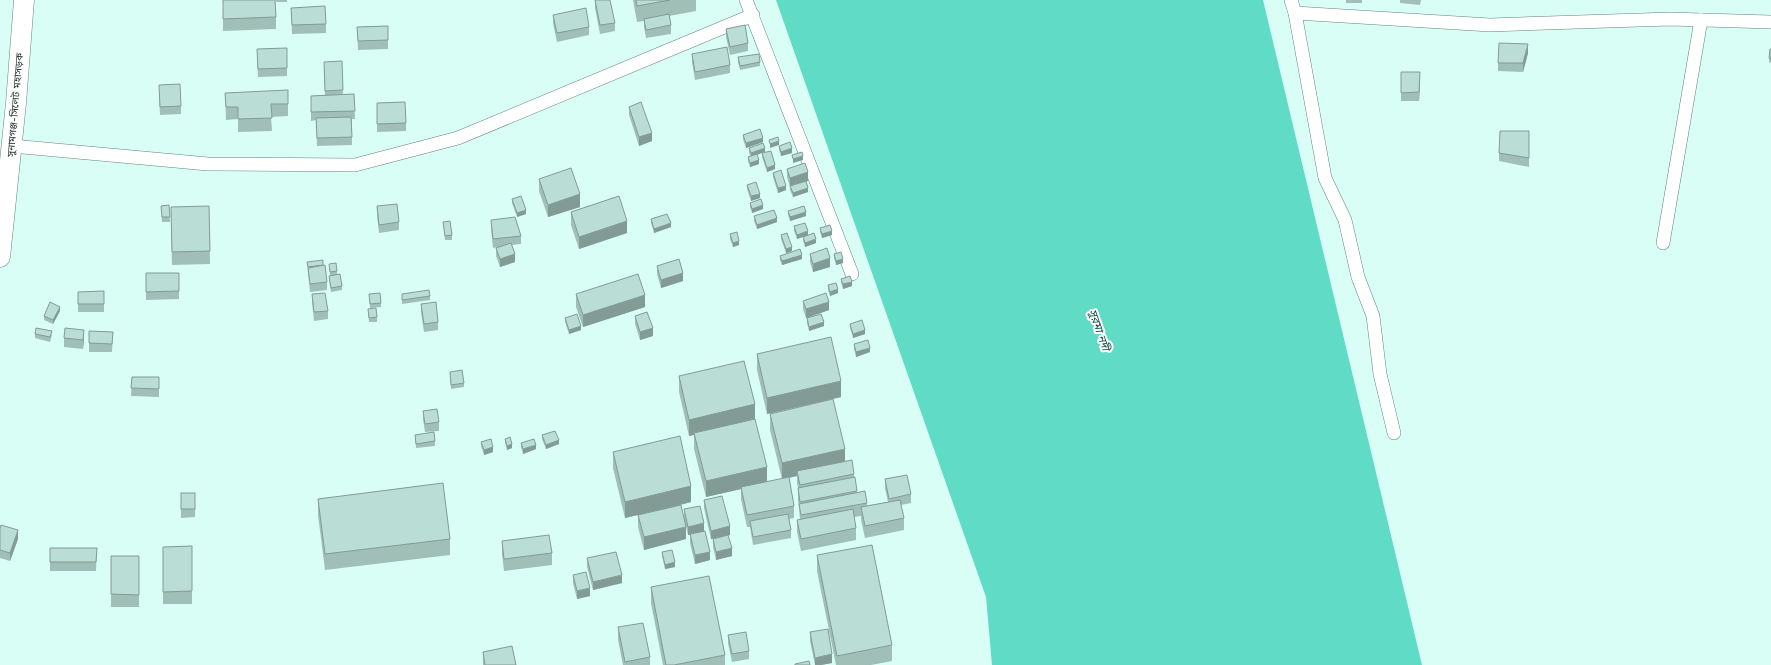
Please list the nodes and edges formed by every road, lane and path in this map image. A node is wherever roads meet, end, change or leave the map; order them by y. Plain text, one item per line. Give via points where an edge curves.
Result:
1 (24, 0) edge
2 (746, 0) edge
3 (1291, 0) edge
4 (1295, 13) junction
5 (753, 15) junction
6 (1701, 20) junction
7 (1771, 22) edge
8 (12, 146) junction
9 (1664, 243) dead end
10 (0, 257) edge
11 (852, 274) dead end
12 (1394, 433) dead end

1 - 8 main road, সুনামগঞ্জ-সিলেট মহাসড়ক
2 - 5 street
3 - 4 street
4 - 6 street via 1490,26
4 - 12 street via 1325,178 1345,220 1358,277 1374,316 1380,374
5 - 8 street via 458,138 355,165 208,164
5 - 11 street
6 - 7 street
6 - 9 street
8 - 10 main road, সুনামগঞ্জ-সিলেট মহাসড়ক

